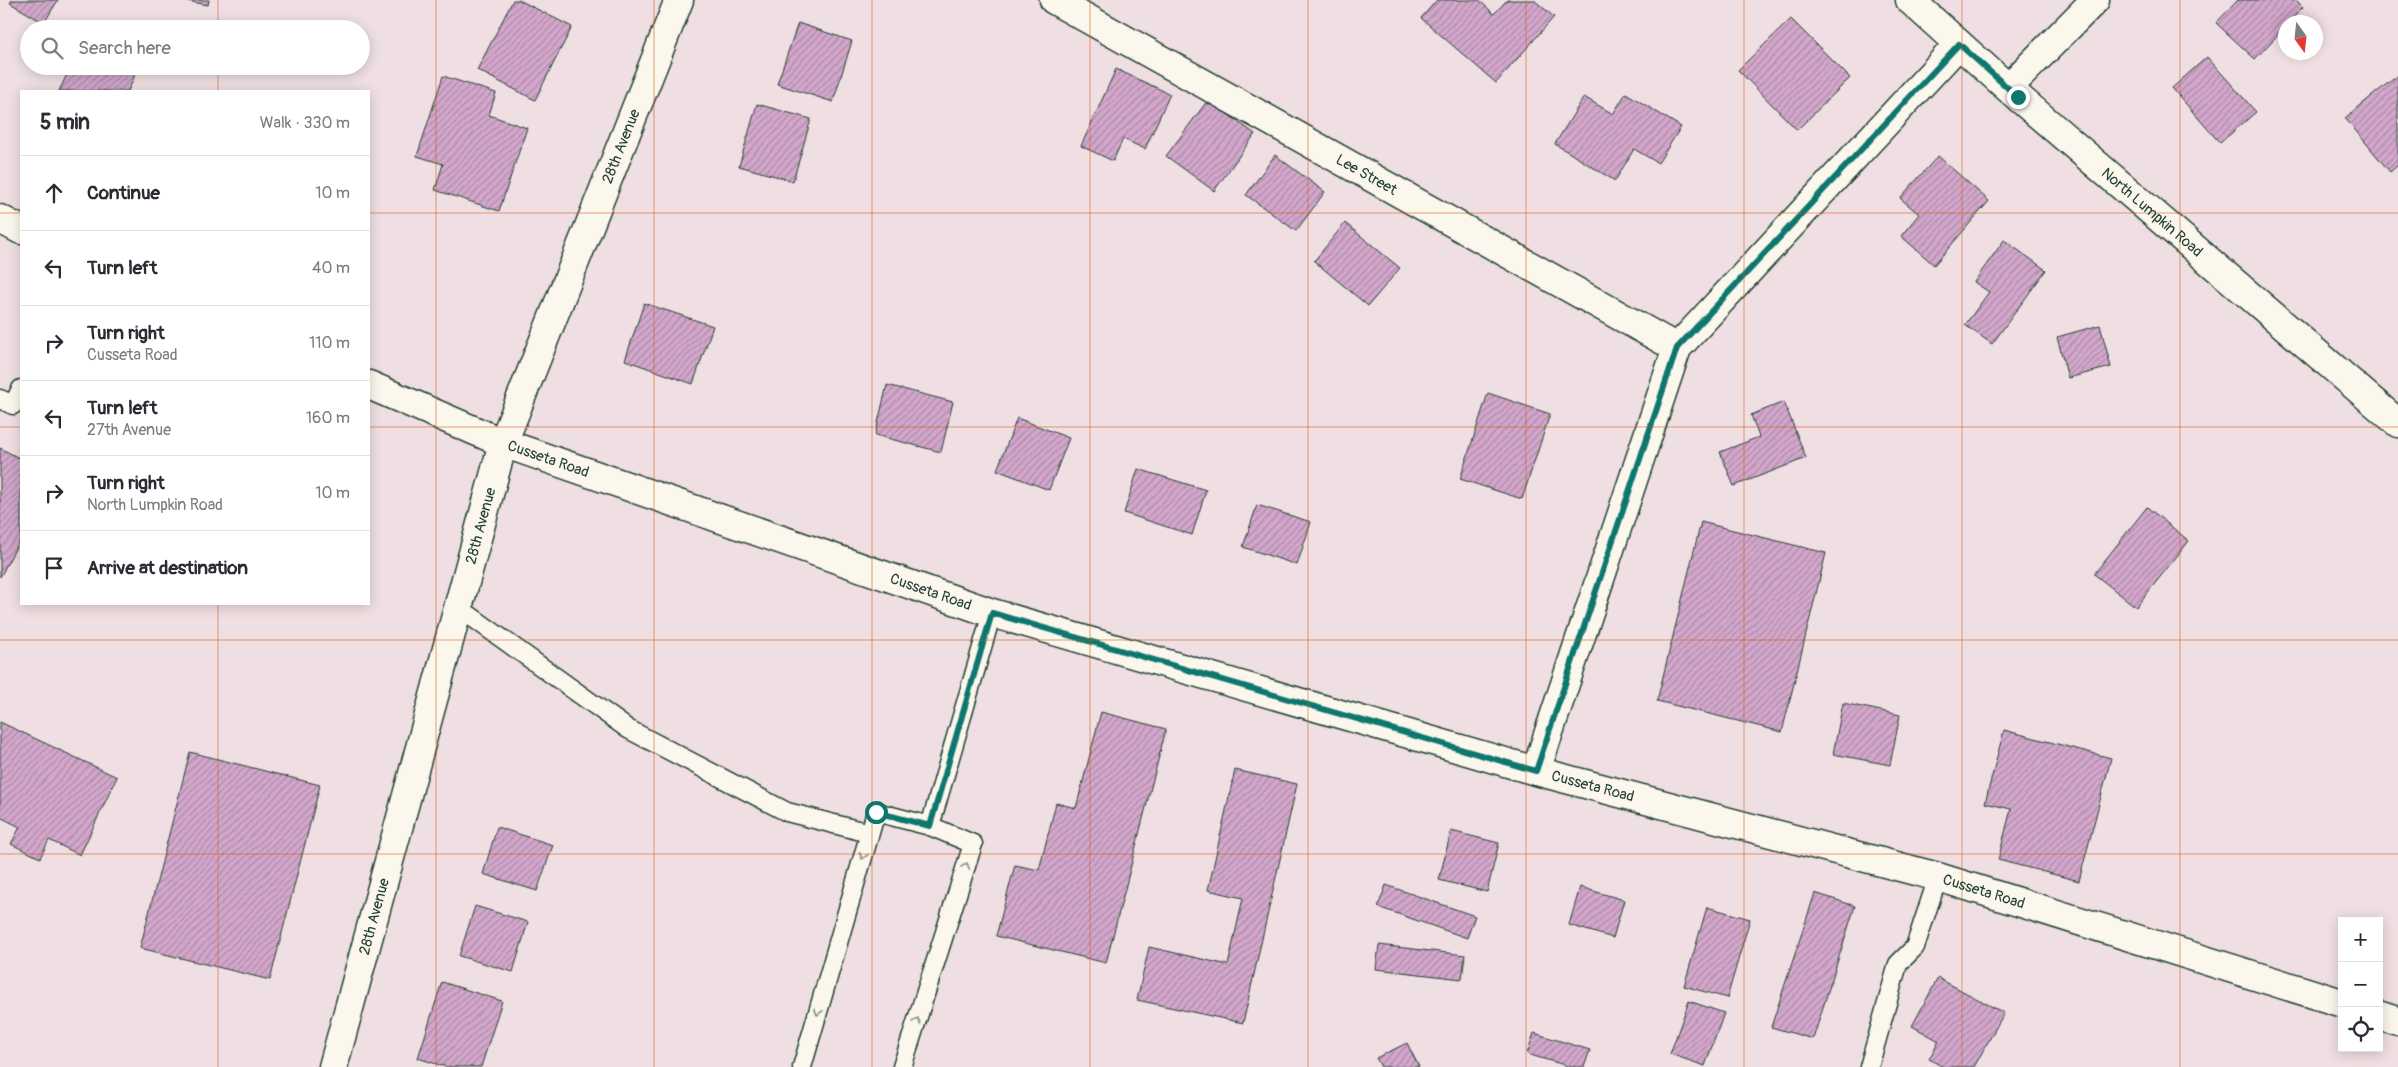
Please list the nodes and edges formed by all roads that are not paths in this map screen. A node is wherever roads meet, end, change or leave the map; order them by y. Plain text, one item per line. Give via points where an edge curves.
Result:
1 (679, 0) edge
2 (1054, 0) edge
3 (1910, 0) edge
4 (2095, 0) edge
5 (1959, 44) junction
6 (2008, 88) junction
7 (0, 220) edge
8 (20, 230) edge
9 (1677, 348) junction
10 (370, 385) edge
11 (20, 391) edge
12 (0, 400) edge
13 (2398, 423) edge
14 (503, 443) junction
15 (458, 607) junction
16 (992, 613) junction
17 (1536, 771) junction
18 (930, 826) junction
19 (869, 834) junction
20 (1938, 878) junction
21 (2338, 1002) edge
22 (2383, 1016) edge
23 (2398, 1021) edge
24 (333, 1067) edge
25 (802, 1067) edge
26 (902, 1067) edge
27 (1869, 1067) edge

1 - 14 street, 28th Avenue
2 - 9 street, Lee Street
3 - 5 street, North Lumpkin Road
4 - 6 street
5 - 6 street, North Lumpkin Road
5 - 9 street
6 - 13 street, North Lumpkin Road
7 - 8 street
9 - 17 street
10 - 14 street, Cusseta Road
11 - 12 lane via 13,405
14 - 15 street, 28th Avenue
14 - 16 street, Cusseta Road
15 - 19 lane via 628,729 788,812
15 - 24 street, 28th Avenue
16 - 17 street, Cusseta Road
16 - 18 lane
17 - 20 street, Cusseta Road
18 - 19 lane via 876,812
26 -> 18 lane via 973,844
19 -> 25 lane
20 - 21 street, Cusseta Road
20 - 27 lane via 1915,947 1898,964
22 - 23 street

